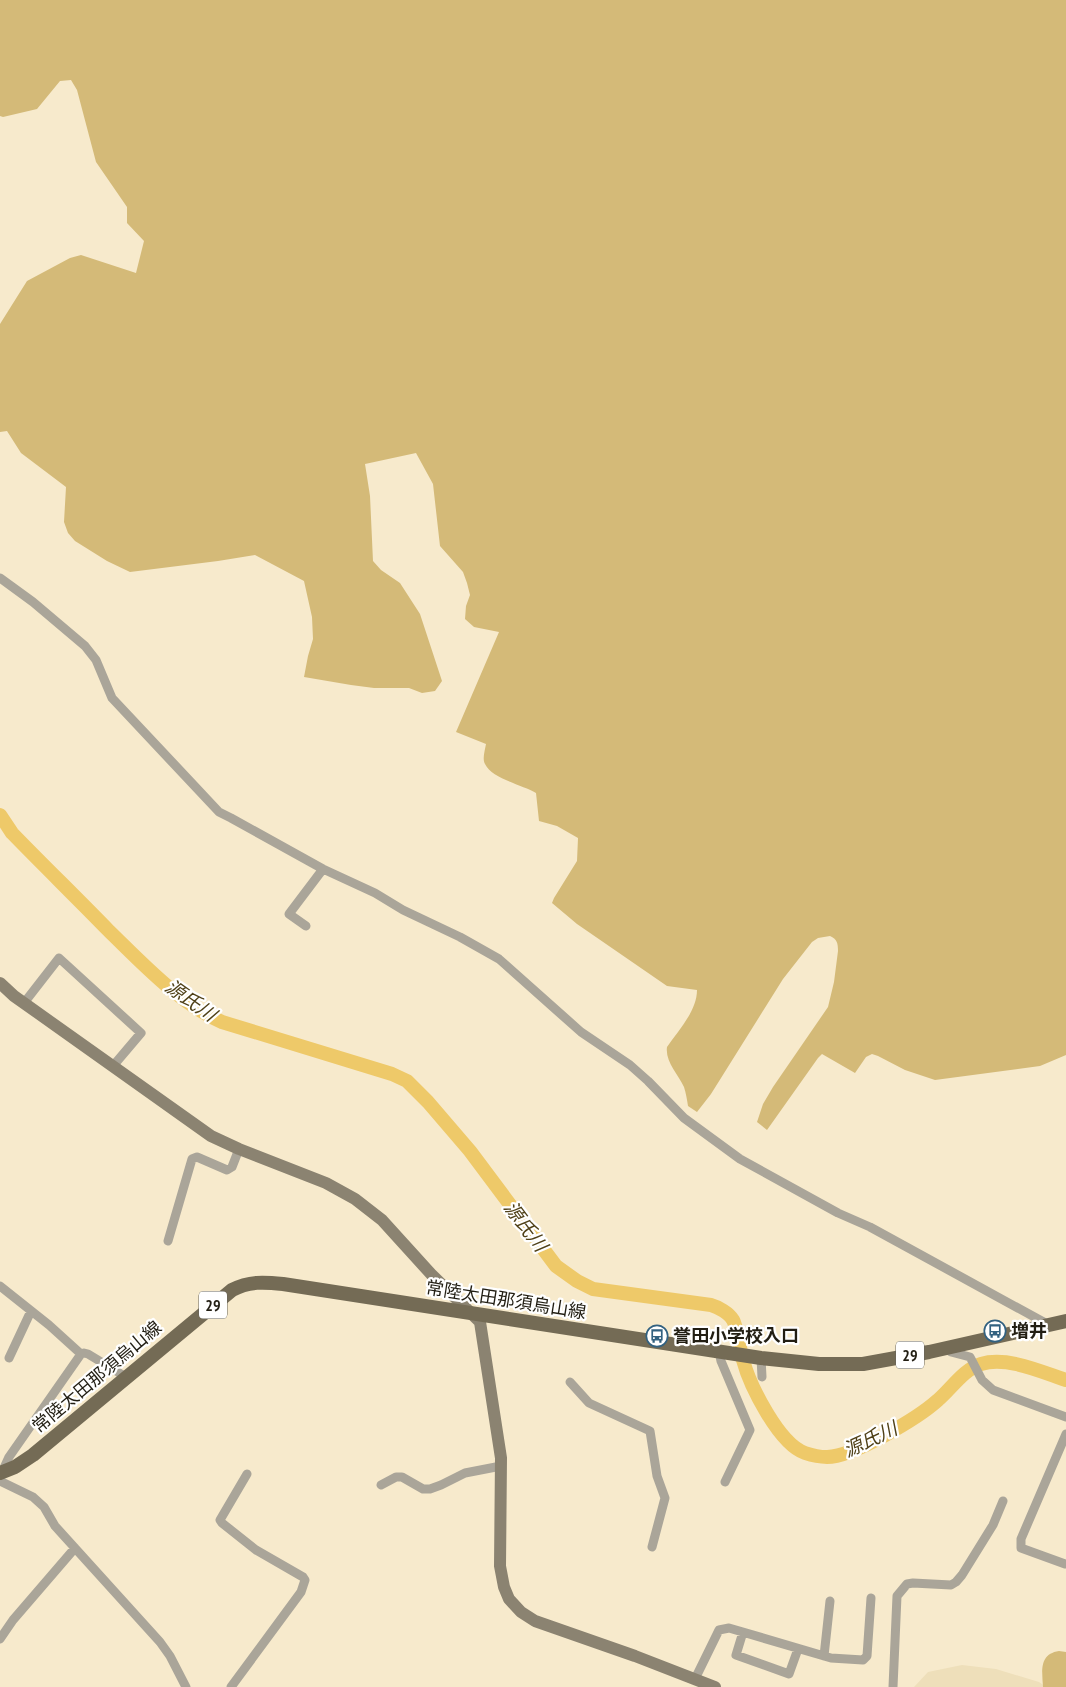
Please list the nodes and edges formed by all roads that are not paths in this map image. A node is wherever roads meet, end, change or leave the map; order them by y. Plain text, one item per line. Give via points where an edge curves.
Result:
1 (0, 578) edge
2 (323, 869) junction
3 (306, 926) dead end
4 (0, 983) edge
5 (24, 1003) junction
6 (113, 1066) junction
7 (239, 1149) junction
8 (168, 1241) dead end
9 (0, 1286) edge
10 (31, 1311) junction
11 (474, 1314) junction
12 (1066, 1321) edge
13 (1049, 1325) junction
14 (946, 1348) junction
15 (721, 1352) junction
16 (81, 1354) junction
17 (757, 1357) junction
18 (9, 1358) dead end
19 (126, 1377) junction
20 (762, 1377) dead end
21 (570, 1382) dead end
22 (1066, 1417) edge
23 (1066, 1434) edge
24 (502, 1466) junction
25 (247, 1474) dead end
26 (1, 1476) edge
27 (724, 1482) dead end
28 (381, 1485) dead end
29 (1003, 1501) dead end
30 (652, 1547) dead end
31 (75, 1548) junction
32 (1065, 1564) edge
33 (871, 1598) dead end
34 (830, 1600) dead end
35 (743, 1632) junction
36 (0, 1639) edge
37 (798, 1649) junction
38 (824, 1656) junction
39 (696, 1679) junction
40 (186, 1687) edge
41 (231, 1687) edge
42 (715, 1687) edge
43 (893, 1687) edge

1 - 2 street via 85,646 96,660 112,698 219,812
2 - 3 street via 289,914
2 - 13 street via 376,893 499,959 581,1032 636,1070 684,1118 740,1159
4 - 5 street
5 - 6 street
5 - 6 street via 59,958 141,1033
6 - 7 street via 212,1136
7 - 8 street via 228,1170 197,1156 192,1159
7 - 11 street via 326,1183 355,1199 382,1220 431,1274
9 - 10 street
10 - 16 street
10 - 18 street
11 - 15 main road, 常陸太田那須烏山線 / 29
11 - 19 main road, 常陸太田那須烏山線 / 29 via 283,1284 246,1284 228,1293
11 - 24 street via 481,1327
12 - 13 main road, 常陸太田那須烏山線 / 29
13 - 14 main road, 常陸太田那須烏山線 / 29
14 - 17 main road, 常陸太田那須烏山線 / 29 via 863,1364 819,1364
14 - 22 street via 970,1357 982,1380 993,1390
15 - 17 main road, 常陸太田那須烏山線 / 29
15 - 27 street via 721,1361 750,1430
16 - 19 street via 88,1354
16 - 26 street via 9,1457
17 - 20 street
19 - 26 main road, 常陸太田那須烏山線 / 29 via 33,1455
21 - 30 street via 589,1404 650,1431 657,1476 665,1498
23 - 32 street via 1021,1538 1021,1548
24 - 28 street via 465,1473 430,1489 423,1489 402,1477
24 - 39 street via 500,1566 509,1599 535,1621
25 - 41 street via 220,1520 256,1550 305,1580 301,1592
26 - 31 street via 44,1507 55,1526
29 - 43 street via 993,1525 956,1582 950,1585 913,1583 902,1587 897,1596
31 - 36 street
31 - 40 street via 160,1642
33 - 38 street via 867,1656 863,1660
34 - 38 street
35 - 37 street
35 - 37 street via 736,1654 789,1674
35 - 39 street via 729,1628 719,1630
37 - 38 street
39 - 42 street

